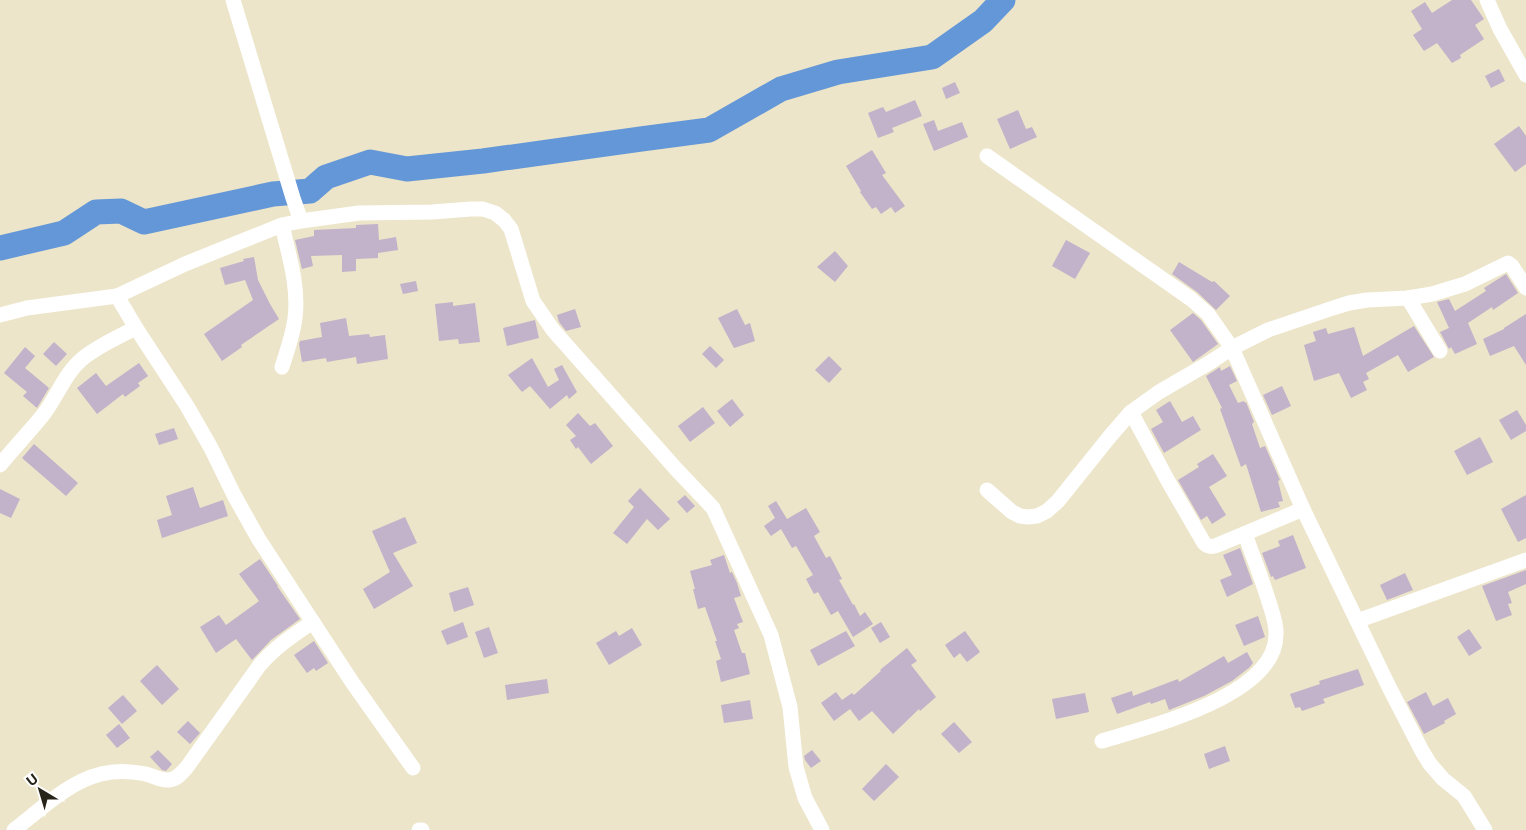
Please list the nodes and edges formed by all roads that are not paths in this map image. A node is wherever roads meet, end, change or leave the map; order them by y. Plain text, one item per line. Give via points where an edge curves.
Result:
1 (233, 0) edge
2 (1487, 0) edge
3 (1526, 75) edge
4 (987, 156) dead end
5 (301, 221) junction
6 (282, 226) junction
7 (1526, 288) edge
8 (117, 296) junction
9 (1408, 298) junction
10 (0, 315) edge
11 (136, 328) junction
12 (1232, 348) junction
13 (1440, 351) dead end
14 (282, 367) dead end
15 (1131, 412) junction
16 (0, 465) edge
17 (987, 490) dead end
18 (1303, 509) junction
19 (1245, 534) junction
20 (1526, 560) edge
21 (1356, 621) junction
22 (313, 622) junction
23 (1102, 741) dead end
24 (413, 768) dead end
25 (14, 830) edge
26 (822, 830) edge
27 (1485, 830) edge

1 - 5 street
2 - 3 street
4 - 12 street via 1202,308
5 - 6 street
5 - 26 street via 360,213 471,209 495,213 504,220 511,229 533,300 553,330 713,508 771,635 790,707 796,767 805,798
6 - 8 street via 185,264
6 - 14 street via 295,280 296,300 293,331
7 - 9 street via 1508,263 1465,284
8 - 10 street via 27,308
8 - 11 street
9 - 12 street via 1349,303 1268,330
9 - 13 street
11 - 16 street via 81,360 42,416
11 - 22 street via 187,406 258,538
12 - 15 street
12 - 18 street
15 - 17 street via 1058,502 1047,511 1037,516 1020,516
15 - 19 street via 1204,543 1210,547
18 - 19 street
18 - 21 street
19 - 23 street via 1266,592 1276,632 1275,644 1263,668 1245,685 1222,698 1180,716
20 - 21 street
21 - 27 street via 1430,764 1442,779 1464,796
22 - 24 street
22 - 25 street via 268,654 180,775 168,780 134,772 101,774 77,782

